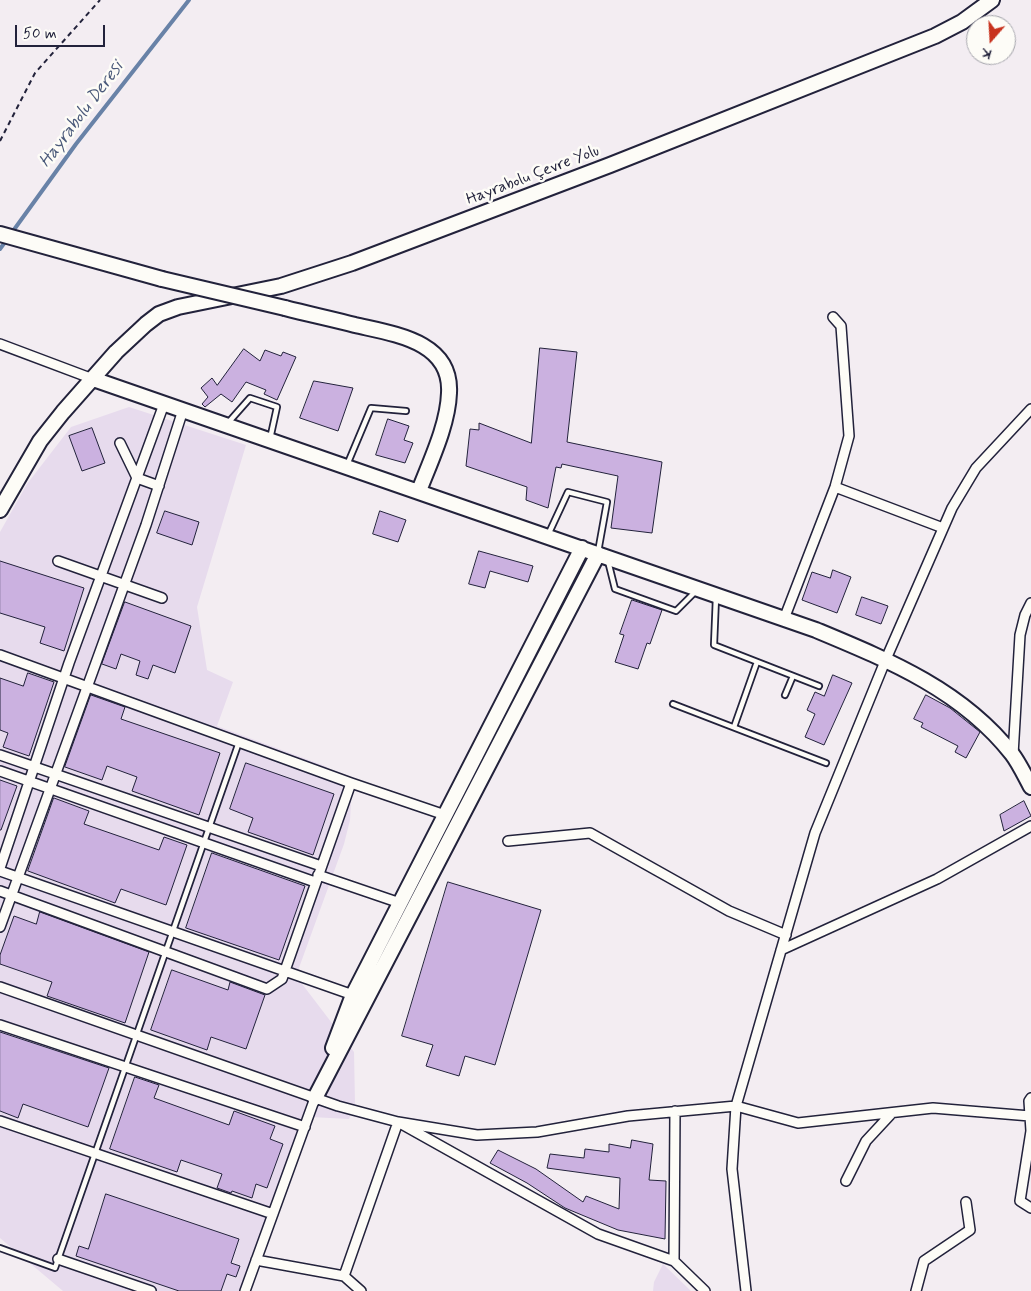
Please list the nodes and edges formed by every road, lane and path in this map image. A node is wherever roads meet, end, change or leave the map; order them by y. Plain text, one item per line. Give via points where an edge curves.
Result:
1 (100, 0) edge
2 (992, 0) edge
3 (0, 141) edge
4 (0, 234) edge
5 (833, 317) dead end
6 (0, 344) edge
7 (93, 379) junction
8 (164, 404) junction
9 (1031, 409) edge
10 (183, 410) junction
11 (406, 410) dead end
12 (226, 425) junction
13 (270, 440) junction
14 (120, 443) dead end
15 (346, 466) junction
16 (137, 478) junction
17 (159, 486) junction
18 (835, 487) junction
19 (419, 491) junction
20 (0, 510) edge
21 (943, 528) junction
22 (548, 536) junction
23 (582, 548) junction
24 (603, 556) junction
25 (58, 562) dead end
26 (101, 577) junction
27 (124, 585) junction
28 (698, 589) junction
29 (716, 595) junction
30 (162, 598) dead end
31 (1031, 603) edge
32 (784, 619) junction
33 (0, 656) edge
34 (886, 660) junction
35 (757, 662) junction
36 (793, 676) junction
37 (64, 679) junction
38 (819, 686) dead end
39 (87, 687) junction
40 (785, 695) dead end
41 (673, 704) dead end
42 (734, 727) junction
43 (239, 742) junction
44 (0, 755) edge
45 (1013, 755) junction
46 (826, 763) dead end
47 (34, 767) junction
48 (0, 771) edge
49 (55, 774) junction
50 (29, 781) junction
51 (351, 783) junction
52 (1031, 787) edge
53 (50, 788) junction
54 (445, 815) junction
55 (1031, 826) edge
56 (209, 828) junction
57 (508, 841) dead end
58 (204, 843) junction
59 (0, 869) edge
60 (318, 874) junction
61 (18, 877) junction
62 (0, 891) edge
63 (12, 895) junction
64 (400, 903) junction
65 (0, 927) edge
66 (173, 932) junction
67 (786, 935) junction
68 (781, 950) junction
69 (166, 952) junction
70 (285, 971) junction
71 (0, 987) edge
72 (353, 995) junction
73 (0, 1025) edge
74 (137, 1035) junction
75 (125, 1068) junction
76 (315, 1098) junction
77 (1031, 1098) edge
78 (736, 1106) junction
79 (675, 1111) junction
80 (892, 1113) junction
81 (1030, 1116) junction
82 (0, 1122) edge
83 (398, 1122) junction
84 (305, 1127) junction
85 (95, 1154) junction
86 (846, 1181) dead end
87 (966, 1202) dead end
88 (1031, 1208) edge
89 (273, 1214) junction
90 (0, 1248) edge
91 (58, 1259) junction
92 (256, 1260) junction
93 (674, 1261) junction
94 (344, 1276) junction
95 (151, 1291) edge
96 (245, 1291) edge
97 (361, 1291) edge
98 (705, 1291) edge
99 (746, 1291) edge
100 (916, 1291) edge

1 - 3 path via 35,73
2 - 7 main road, Hayrabolu Çevre Yolu via 962,22 935,36 431,234 281,286 178,307 159,314 116,352
4 - 19 main road, bridge via 162,279 418,342 442,362 448,377 444,422
5 - 18 street via 841,326 849,436
6 - 7 street
7 - 8 main road
7 - 20 main road, Hayrabolu Çevre Yolu via 40,441
8 - 10 main road
8 - 16 street
9 - 21 street via 976,468
10 - 12 main road
10 - 17 street
11 - 15 lane via 371,408
12 - 13 main road
12 - 13 lane via 250,398 277,407
13 - 15 main road
14 - 16 street
15 - 19 main road
16 - 17 street
16 - 26 street
17 - 27 street
18 - 21 street
18 - 32 street
19 - 22 main road
21 - 34 street
22 - 23 main road
22 - 24 lane via 568,492 606,502
23 - 24 main road
23 - 54 main road
24 - 28 main road
24 - 28 lane via 615,589 676,611
24 - 76 main road
25 - 26 street
26 - 27 street
26 - 37 street
27 - 30 street
27 - 39 street
28 - 29 main road
29 - 32 main road
29 - 35 lane via 714,645
31 - 45 street via 1020,635
32 - 34 main road
33 - 37 street
34 - 45 main road via 933,685 970,711
34 - 67 street via 815,833
35 - 36 lane
35 - 42 lane
36 - 38 lane
36 - 40 lane
37 - 39 street
37 - 47 street
39 - 43 street
39 - 49 street
41 - 42 lane
42 - 46 lane
43 - 51 street
43 - 56 lane
44 - 47 street
45 - 52 main road
47 - 49 street
47 - 50 street
48 - 50 street
49 - 53 street
49 - 56 street
50 - 53 street
50 - 59 street
51 - 54 street
51 - 60 street
53 - 58 street
53 - 61 street
54 - 64 main road
55 - 68 street via 937,879
56 - 58 lane
56 - 60 street
57 - 67 street via 590,833 728,911
58 - 60 street
58 - 66 lane
59 - 61 street
60 - 64 street
60 - 70 street
61 - 63 street
61 - 66 street
62 - 63 street
63 - 65 street
63 - 69 street
64 - 72 main road
66 - 69 lane
66 - 70 street
67 - 68 street
68 - 78 street
69 - 70 street via 267,988 282,978
69 - 74 lane
70 - 72 street
71 - 74 street
72 - 76 main road
73 - 75 street
74 - 75 lane
74 - 76 street
75 - 84 street
75 - 85 lane
76 - 83 street
76 - 84 street
77 - 81 street
78 - 79 street
78 - 80 street via 798,1123
78 - 99 street via 732,1169
79 - 83 street via 537,1132 478,1134
79 - 93 street
80 - 81 street via 933,1108
80 - 86 street via 866,1140
81 - 88 street via 1031,1131 1020,1201
82 - 85 street
83 - 93 street via 598,1234
83 - 94 street
84 - 89 street
85 - 89 street
85 - 91 lane
87 - 100 street via 970,1230 924,1261
89 - 92 street
90 - 91 lane via 55,1268
91 - 95 street
92 - 94 street
92 - 96 street
93 - 98 street
94 - 97 street

